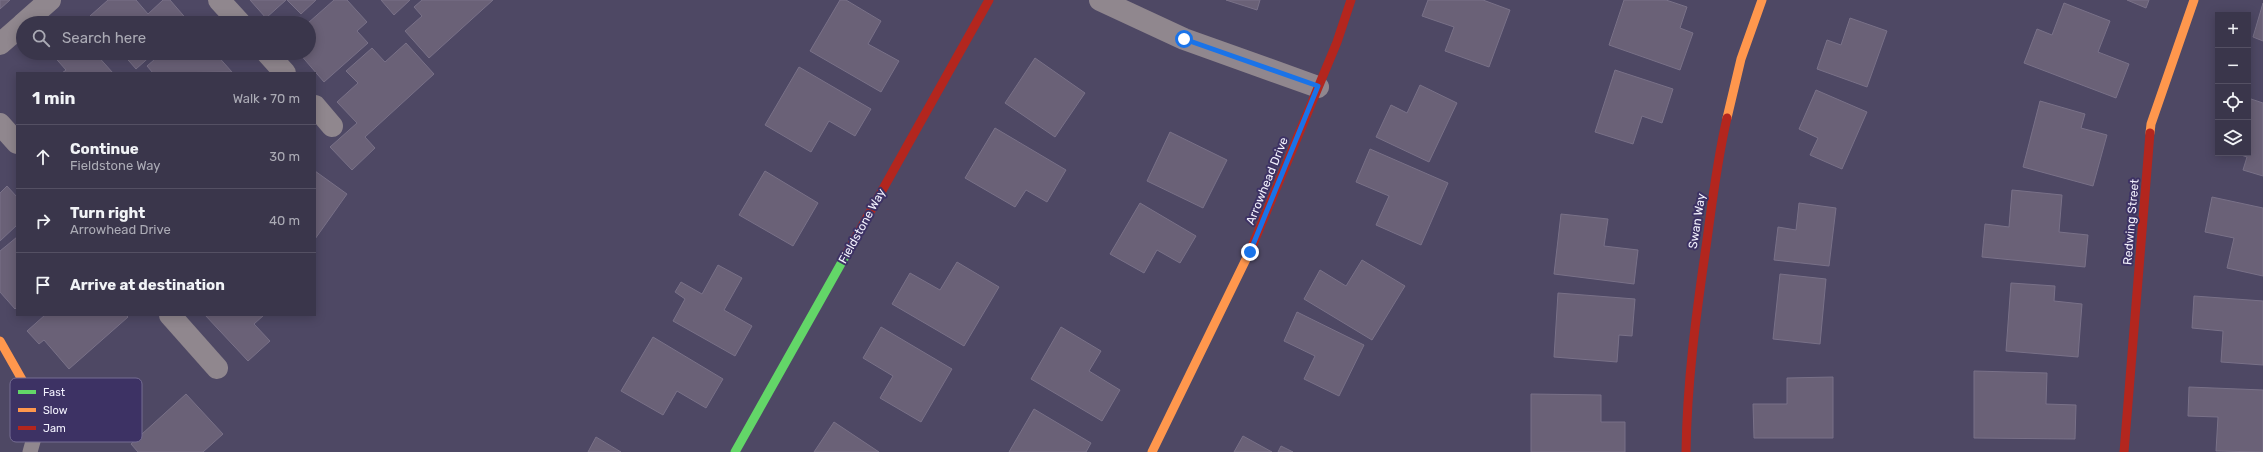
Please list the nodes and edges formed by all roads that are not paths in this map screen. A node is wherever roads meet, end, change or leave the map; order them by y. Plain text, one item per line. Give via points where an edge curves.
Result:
1 (50, 0) edge
2 (219, 0) edge
3 (988, 0) edge
4 (1100, 0) edge
5 (1351, 0) edge
6 (1762, 0) edge
7 (2194, 0) edge
8 (33, 16) edge
9 (234, 16) edge
10 (16, 31) edge
11 (0, 44) edge
12 (273, 60) edge
13 (284, 72) edge
14 (1318, 86) junction
15 (316, 107) edge
16 (0, 124) edge
17 (332, 126) dead end
18 (16, 142) edge
19 (171, 316) edge
20 (0, 341) edge
21 (217, 368) dead end
22 (21, 378) edge
23 (33, 442) edge
24 (30, 452) edge
25 (735, 452) edge
26 (1152, 452) edge
27 (1686, 452) edge
28 (2124, 452) edge

1 - 8 street
2 - 9 street
3 - 25 street, Fieldstone Way
4 - 14 street via 1184,39
5 - 14 street, Arrowhead Drive
6 - 27 street, Swan Way via 1752,24 1724,124 1694,324 1686,403
7 - 28 street, Redwing Street via 2151,124
10 - 11 street
12 - 13 street
14 - 26 street, Arrowhead Drive via 1250,252
15 - 17 street
16 - 18 street
19 - 21 street
20 - 22 street
23 - 24 lane

